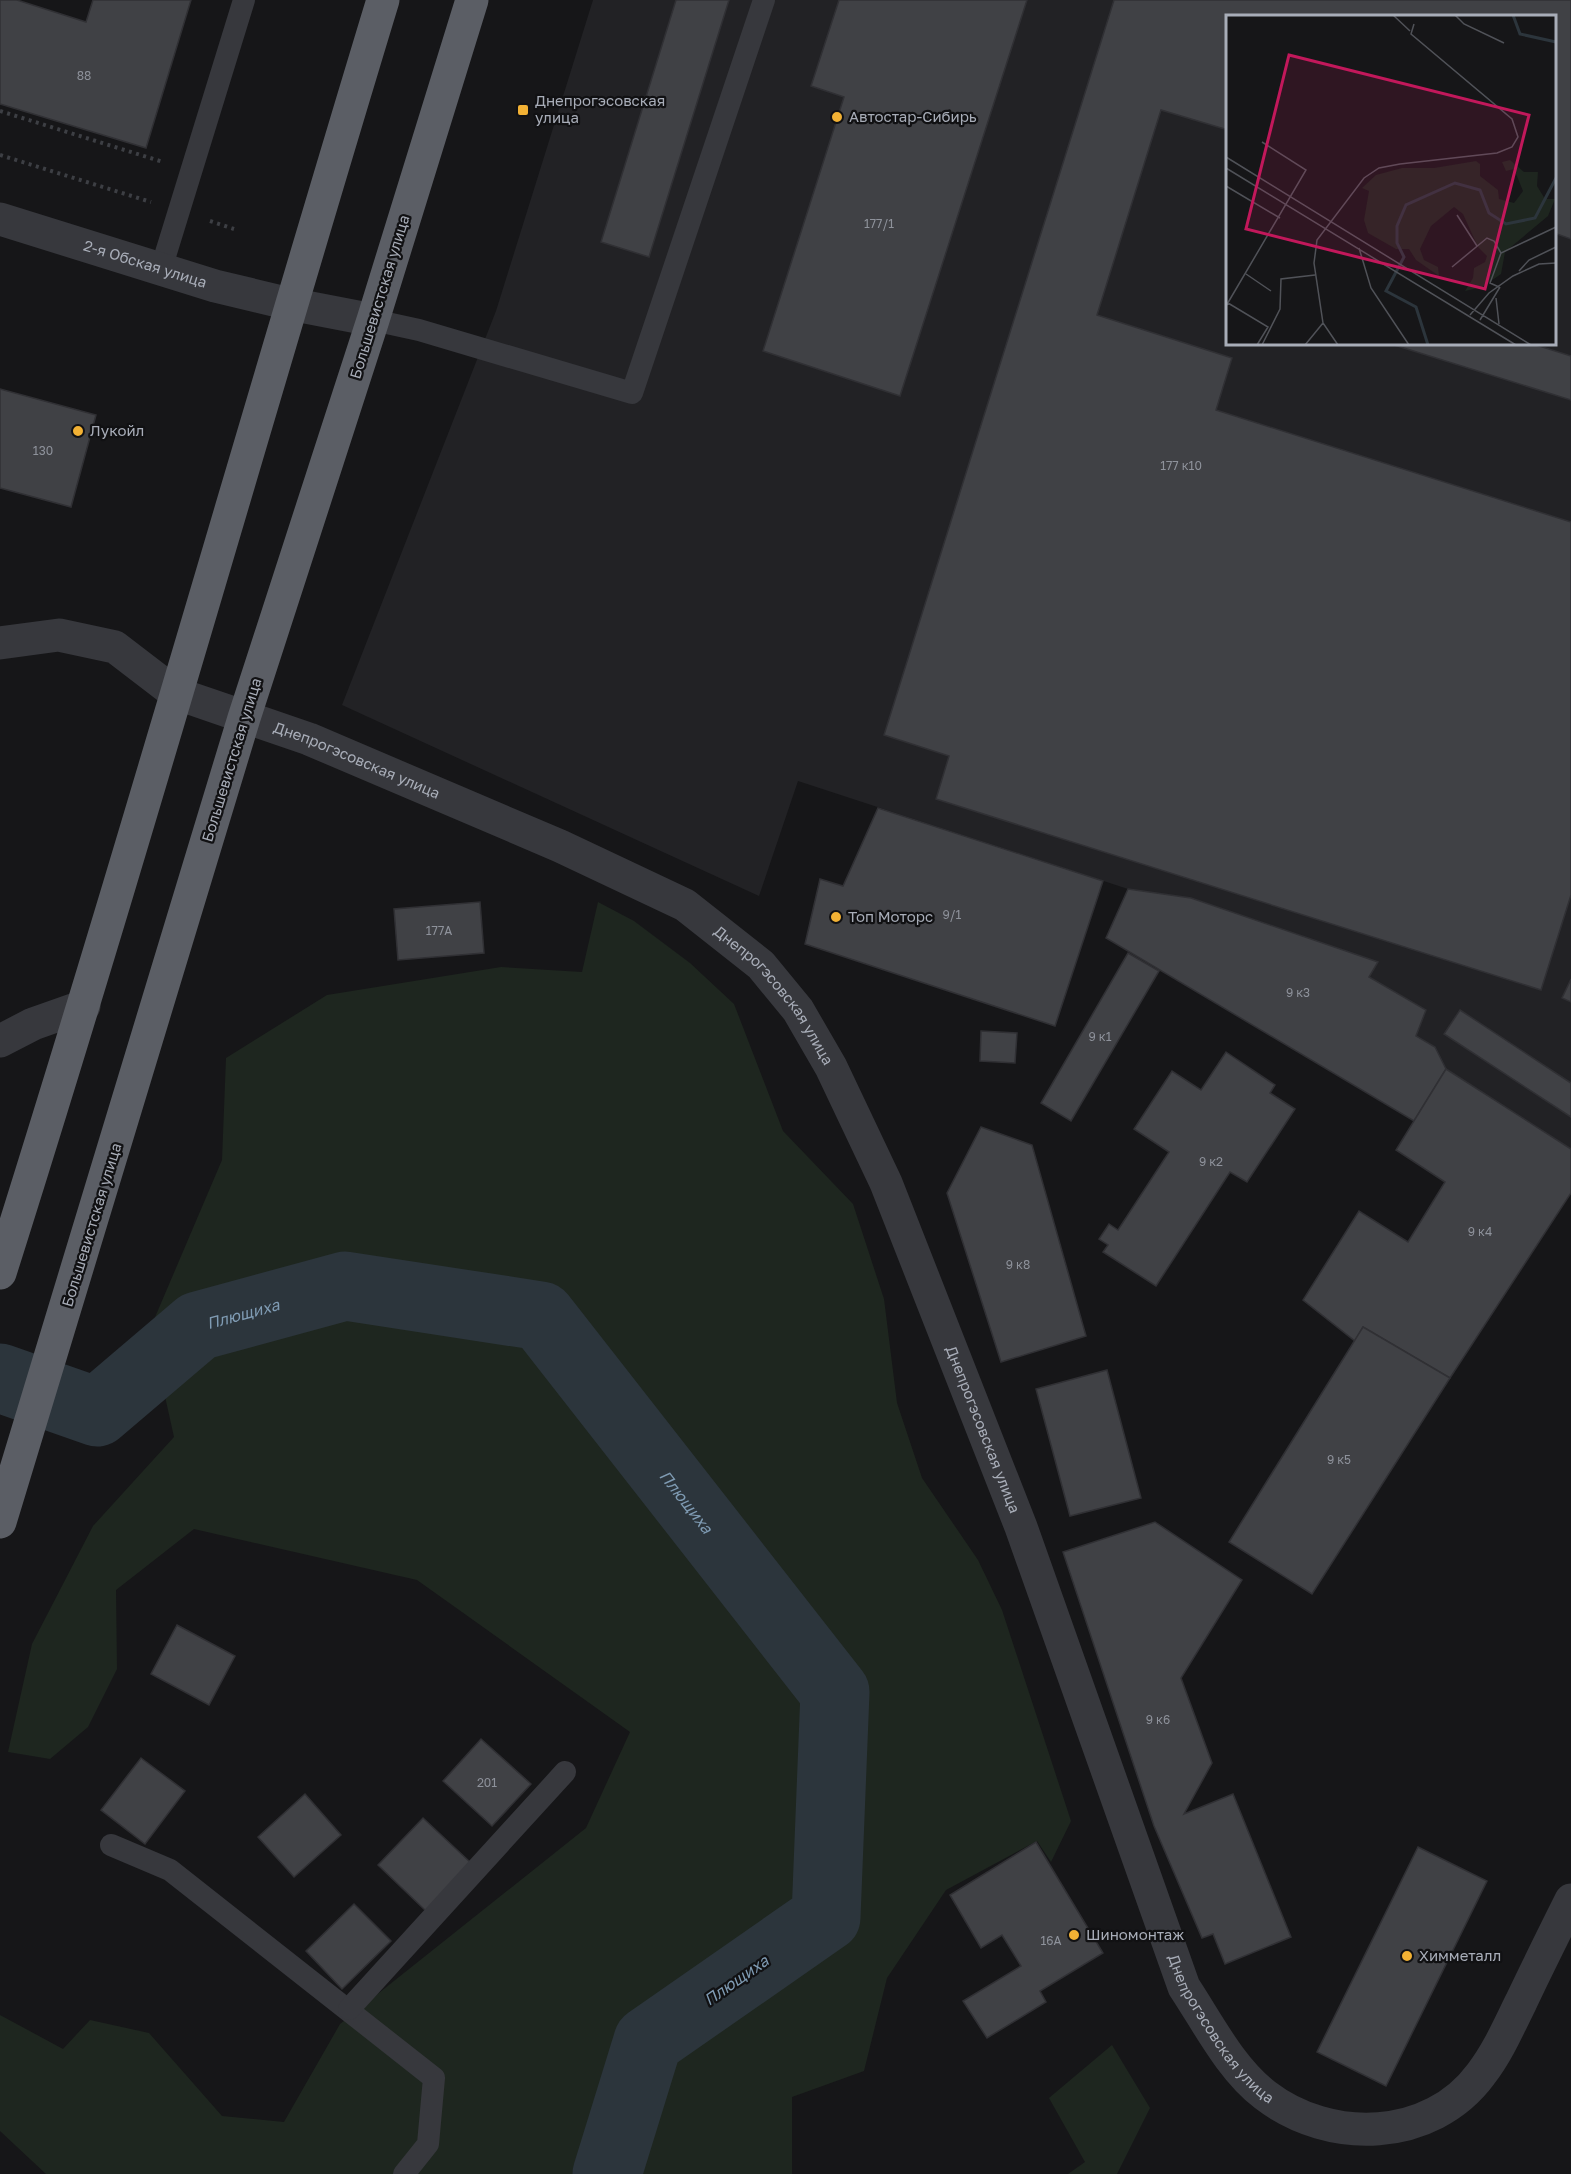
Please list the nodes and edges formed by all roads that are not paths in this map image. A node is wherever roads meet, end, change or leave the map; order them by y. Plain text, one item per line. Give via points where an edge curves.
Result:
1 (244, 0) edge
2 (383, 0) edge
3 (472, 0) edge
4 (764, 0) edge
5 (0, 219) edge
6 (160, 269) junction
7 (290, 304) junction
8 (373, 320) junction
9 (0, 642) edge
10 (175, 693) junction
11 (244, 718) junction
12 (84, 1006) junction
13 (0, 1041) edge
14 (0, 1273) edge
15 (0, 1522) edge
16 (565, 1772) dead end
17 (111, 1845) dead end
18 (1571, 1900) edge
19 (348, 2009) junction
20 (404, 2174) edge

1 - 6 lane
2 - 7 highway
3 - 8 highway, Большевистская улица
4 - 8 lane via 632,393
5 - 6 street, 2-я Обская улица
6 - 7 street, 2-я Обская улица
7 - 8 street, 2-я Обская улица
7 - 10 highway
8 - 11 highway, Большевистская улица
9 - 10 street, Днепрогэсовская улица via 59,635 116,647
10 - 11 street, Днепрогэсовская улица
10 - 12 highway
11 - 15 highway, Большевистская улица
11 - 18 street, Днепрогэсовская улица via 320,744 560,846 685,905 760,965 798,1010 831,1067 886,1183 1021,1527 1184,1987 1227,2052 1266,2096 1342,2130 1395,2128 1443,2109 1481,2074 1503,2039
12 - 13 street
12 - 14 highway
16 - 19 lane
17 - 19 lane via 170,1870
19 - 20 lane via 434,2078 428,2144

